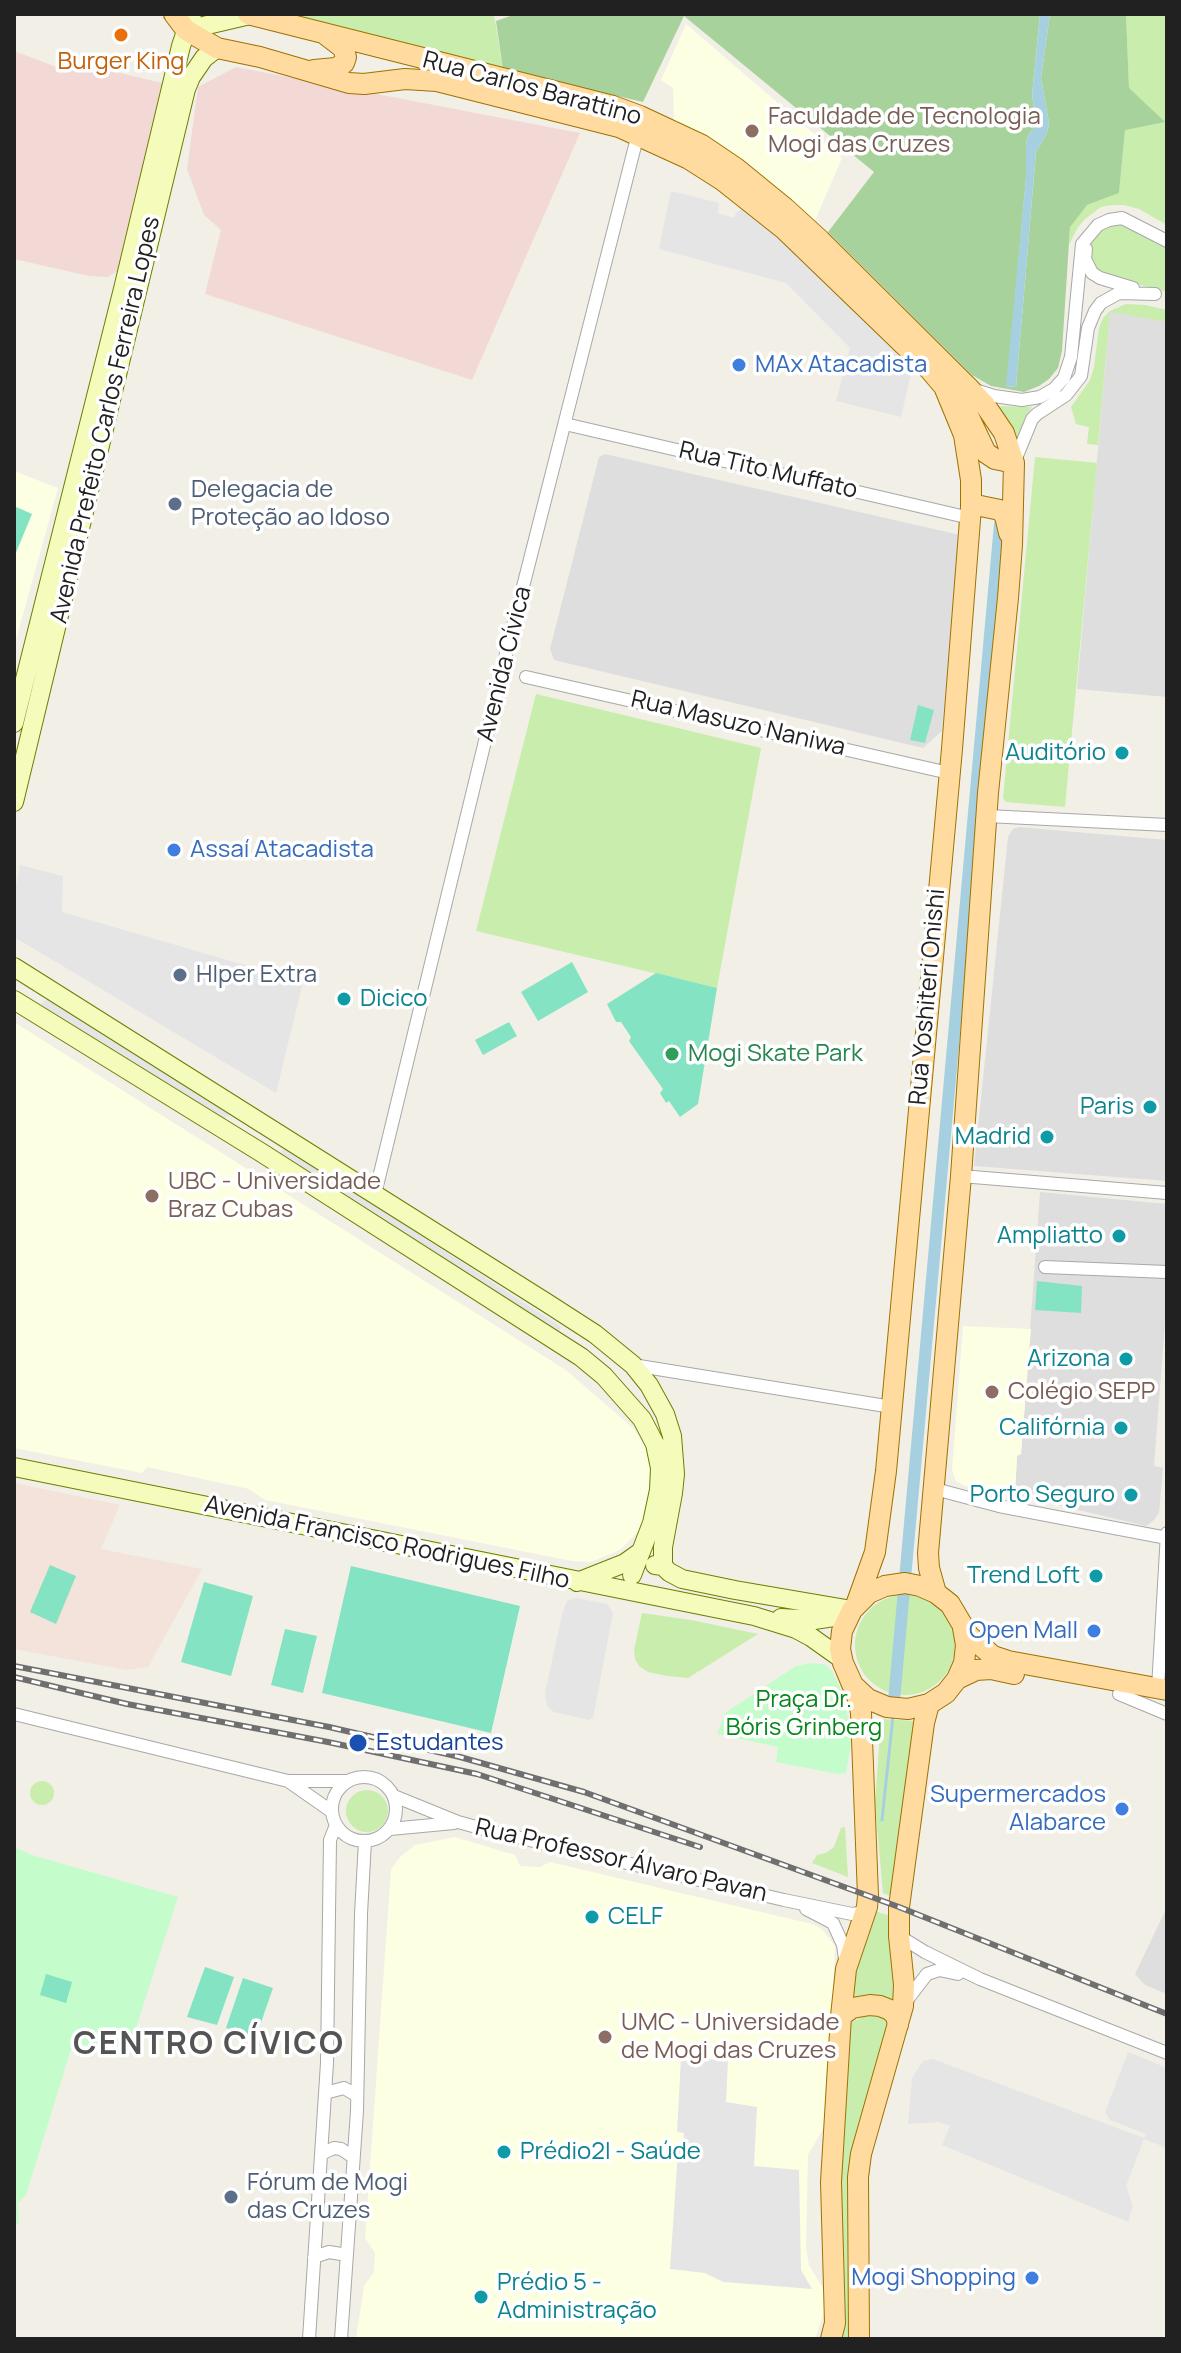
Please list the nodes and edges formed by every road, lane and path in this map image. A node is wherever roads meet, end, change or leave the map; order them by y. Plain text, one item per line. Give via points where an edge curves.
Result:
1 (249, 14) edge
2 (184, 19) edge
3 (324, 34) junction
4 (217, 48) junction
5 (306, 71) junction
6 (638, 134) junction
7 (1091, 231) junction
8 (1167, 241) edge
9 (1161, 296) edge
10 (969, 388) junction
11 (945, 389) junction
12 (565, 424) junction
13 (1014, 463) junction
14 (971, 511) junction
15 (1012, 545) junction
16 (526, 677) dead end
17 (14, 723) edge
18 (949, 773) junction
19 (14, 802) edge
20 (987, 816) junction
21 (1167, 825) edge
22 (14, 967) edge
23 (14, 1000) edge
24 (259, 1121) junction
25 (281, 1135) junction
26 (254, 1149) junction
27 (961, 1176) junction
28 (1167, 1193) edge
29 (375, 1194) junction
30 (1045, 1267) dead end
31 (1167, 1272) edge
32 (600, 1338) junction
33 (585, 1359) junction
34 (633, 1365) junction
35 (892, 1407) junction
36 (16, 1466) edge
37 (935, 1489) junction
38 (1167, 1537) edge
39 (639, 1553) junction
40 (663, 1566) junction
41 (577, 1582) junction
42 (629, 1584) junction
43 (936, 1593) junction
44 (852, 1610) junction
45 (754, 1616) junction
46 (963, 1628) junction
47 (844, 1665) junction
48 (957, 1679) junction
49 (1119, 1694) junction
50 (1164, 1694) edge
51 (929, 1704) junction
52 (14, 1714) edge
53 (1167, 1714) edge
54 (288, 1781) junction
55 (346, 1781) junction
56 (394, 1796) junction
57 (331, 1811) junction
58 (458, 1822) junction
59 (336, 1825) junction
60 (390, 1829) junction
61 (365, 1841) junction
62 (784, 1900) junction
63 (867, 1907) junction
64 (899, 1936) junction
65 (846, 1969) junction
66 (980, 1979) junction
67 (841, 2016) junction
68 (900, 2016) junction
69 (1167, 2053) edge
70 (325, 2093) junction
71 (356, 2095) junction
72 (321, 2154) junction
73 (353, 2157) junction
74 (347, 2255) junction
75 (314, 2257) junction
76 (312, 2336) edge
77 (340, 2338) edge
78 (831, 2339) edge
79 (859, 2339) edge

1 - 2 main road
1 - 3 main road, Rua Carlos Barattino
2 - 4 main road, Rua Carlos Barattino
2 - 17 main road, Avenida Prefeito Carlos Ferreira Lopes
3 - 5 main road via 343,48 344,63
3 - 10 main road, Rua Carlos Barattino via 613,106 702,145 785,208
4 - 5 main road, Rua Carlos Barattino
4 - 19 main road, Avenida Prefeito Carlos Ferreira Lopes via 204,58 186,89
5 - 6 main road, Rua Carlos Barattino via 349,83 437,81
6 - 11 main road, Rua Carlos Barattino via 689,159 752,202
6 - 12 street, Avenida Cívica
7 - 8 street via 1122,218
7 - 9 street via 1085,259 1092,273
7 - 10 street via 1079,259 1071,357 1064,378 1040,397 1022,400
9 - 13 street via 1119,293 1101,303 1088,328 1081,376 1066,395 1032,419
10 - 13 main road, Rua Carlos Barattino via 999,423
11 - 13 main road, Rua Carlos Barattino via 968,415 986,453
11 - 14 main road, Rua Yoshiteri Onishi via 964,435
12 - 14 street, Rua Tito Muffato
12 - 29 street, Avenida Cívica
13 - 15 main road, Rua Yoshiteri Onishi
14 - 15 main road via 984,505 1003,512
14 - 18 main road, Rua Yoshiteri Onishi
15 - 20 main road, Rua Yoshiteri Onishi
16 - 18 street, Rua Masuzo Naniwa
18 - 35 main road, Rua Yoshiteri Onishi
20 - 21 street
20 - 27 main road, Rua Yoshiteri Onishi
22 - 24 main road
23 - 26 main road
24 - 25 main road
24 - 26 main road
25 - 26 main road
25 - 29 main road
26 - 33 main road
27 - 28 street
27 - 37 main road, Rua Yoshiteri Onishi
29 - 32 main road
30 - 31 street
32 - 33 main road
32 - 34 main road
33 - 39 main road via 642,1419 658,1452 656,1509
34 - 35 street
34 - 40 main road via 665,1414 672,1436 675,1474
35 - 44 main road, Rua Yoshiteri Onishi via 875,1552
36 - 41 main road, Avenida Francisco Rodrigues Filho
37 - 38 street
37 - 43 main road, Rua Yoshiteri Onishi via 928,1553
38 - 50 street
39 - 41 main road
39 - 42 main road
40 - 42 main road via 649,1566
40 - 44 main road via 682,1579
41 - 42 main road, Avenida Francisco Rodrigues Filho
42 - 45 main road, Avenida Francisco Rodrigues Filho
43 - 44 main road, Avenida Francisco Rodrigues Filho via 905,1583 885,1586
43 - 46 main road via 950,1604
44 - 45 main road, Avenida Francisco Rodrigues Filho via 814,1620
44 - 47 main road via 842,1631
45 - 47 main road, Avenida Francisco Rodrigues Filho via 804,1633
46 - 48 main road via 964,1663
46 - 50 main road via 993,1656 1008,1661
47 - 51 main road, Avenida Francisco Rodrigues Filho via 853,1685 868,1699 908,1709
47 - 63 main road via 861,1713
48 - 49 main road via 991,1669
48 - 51 main road
49 - 50 main road
49 - 53 street
51 - 64 main road
52 - 54 street
54 - 55 street
54 - 57 street
55 - 56 street via 368,1776
55 - 57 street via 332,1799
56 - 58 street, Rua Professor Álvaro Pavan
56 - 60 street via 396,1813
57 - 59 street
58 - 60 street, Rua Professor Álvaro Pavan
58 - 62 street, Rua Professor Álvaro Pavan
59 - 61 street via 344,1834
59 - 70 street via 329,1862
60 - 61 street
61 - 71 street
62 - 63 street, Rua Professor Álvaro Pavan via 852,1914
62 - 65 street, Rua Professor Álvaro Pavan via 833,1923
63 - 65 main road
64 - 66 street
64 - 68 main road via 904,1985
65 - 67 main road
66 - 68 street via 934,1971 922,1977
66 - 69 street
67 - 68 main road via 870,2005
67 - 78 main road via 831,2182
68 - 79 main road via 858,2177
70 - 71 street via 344,2088
70 - 72 street
71 - 73 street
72 - 73 street via 334,2148
72 - 75 street
73 - 74 street
74 - 75 street via 329,2252
74 - 77 street
75 - 76 street

